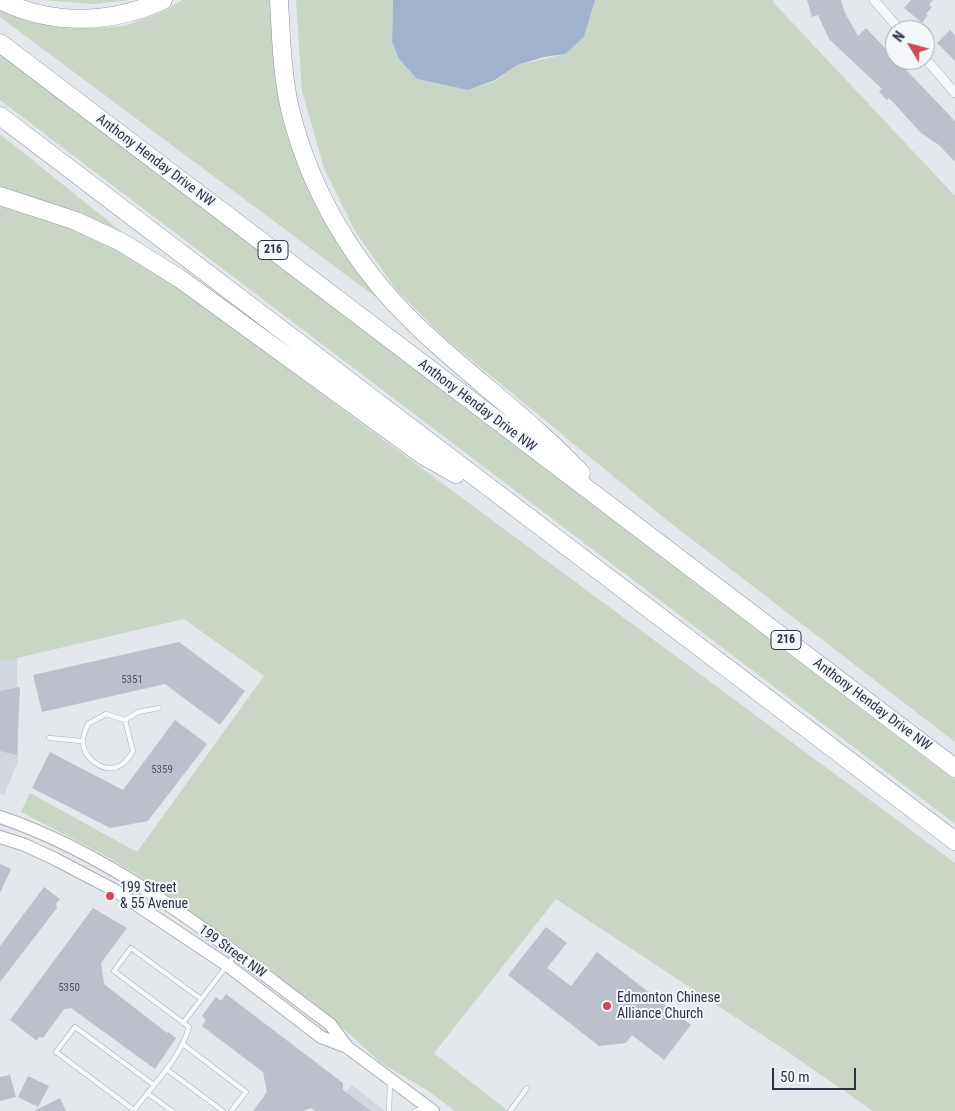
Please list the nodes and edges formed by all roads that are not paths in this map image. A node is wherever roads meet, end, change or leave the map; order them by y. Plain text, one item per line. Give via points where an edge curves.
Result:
1 (0, 0) edge
2 (163, 0) edge
3 (279, 0) edge
4 (874, 0) edge
5 (891, 20) edge
6 (0, 43) edge
7 (935, 70) edge
8 (955, 93) edge
9 (0, 116) edge
10 (0, 196) edge
11 (511, 504) junction
12 (617, 511) junction
13 (159, 708) dead end
14 (125, 720) junction
15 (49, 738) dead end
16 (82, 741) junction
17 (955, 768) edge
18 (0, 817) edge
19 (0, 838) edge
20 (955, 841) edge
21 (236, 954) junction
22 (227, 965) junction
23 (201, 999) junction
24 (182, 1023) junction
25 (184, 1045) junction
26 (347, 1047) junction
27 (166, 1068) junction
28 (390, 1079) junction
29 (154, 1085) junction
30 (527, 1088) dead end
31 (147, 1093) junction
32 (426, 1110) edge
33 (172, 1111) edge
34 (223, 1111) edge
35 (231, 1111) edge
36 (389, 1111) edge
37 (510, 1111) edge

1 - 2 highway via 44,15 79,20 114,17 145,9
3 - 12 highway via 290,109 322,198 359,260 418,327 548,439
4 - 5 street
6 - 12 highway, Anthony Henday Drive NW / 216
7 - 8 street
9 - 11 highway
10 - 11 highway via 76,221 130,247 179,278 424,456
11 - 20 highway
12 - 17 highway, Anthony Henday Drive NW / 216
13 - 14 lane via 138,712
14 - 16 lane via 106,714 98,717 88,724
14 - 16 lane via 133,751 126,762 115,768 96,764 85,752
15 - 16 lane
18 - 21 main road, 199 Street NW via 49,835 107,865
19 - 22 main road, 199 Street NW via 40,852 116,891
21 - 22 lane
21 - 26 main road, 199 Street NW via 330,1024
22 - 23 lane
22 - 26 main road, 199 Street NW via 321,1036
23 - 24 lane
23 - 24 lane via 131,948 114,971
24 - 25 lane via 189,1027
25 - 27 lane
25 - 35 lane via 246,1092
26 - 28 main road, 199 Street NW
27 - 29 lane
27 - 34 lane
28 - 32 main road, 199 Street NW
28 - 36 lane
29 - 31 lane
29 - 31 lane via 75,1027 56,1052 134,1110
30 - 37 lane
31 - 33 lane

